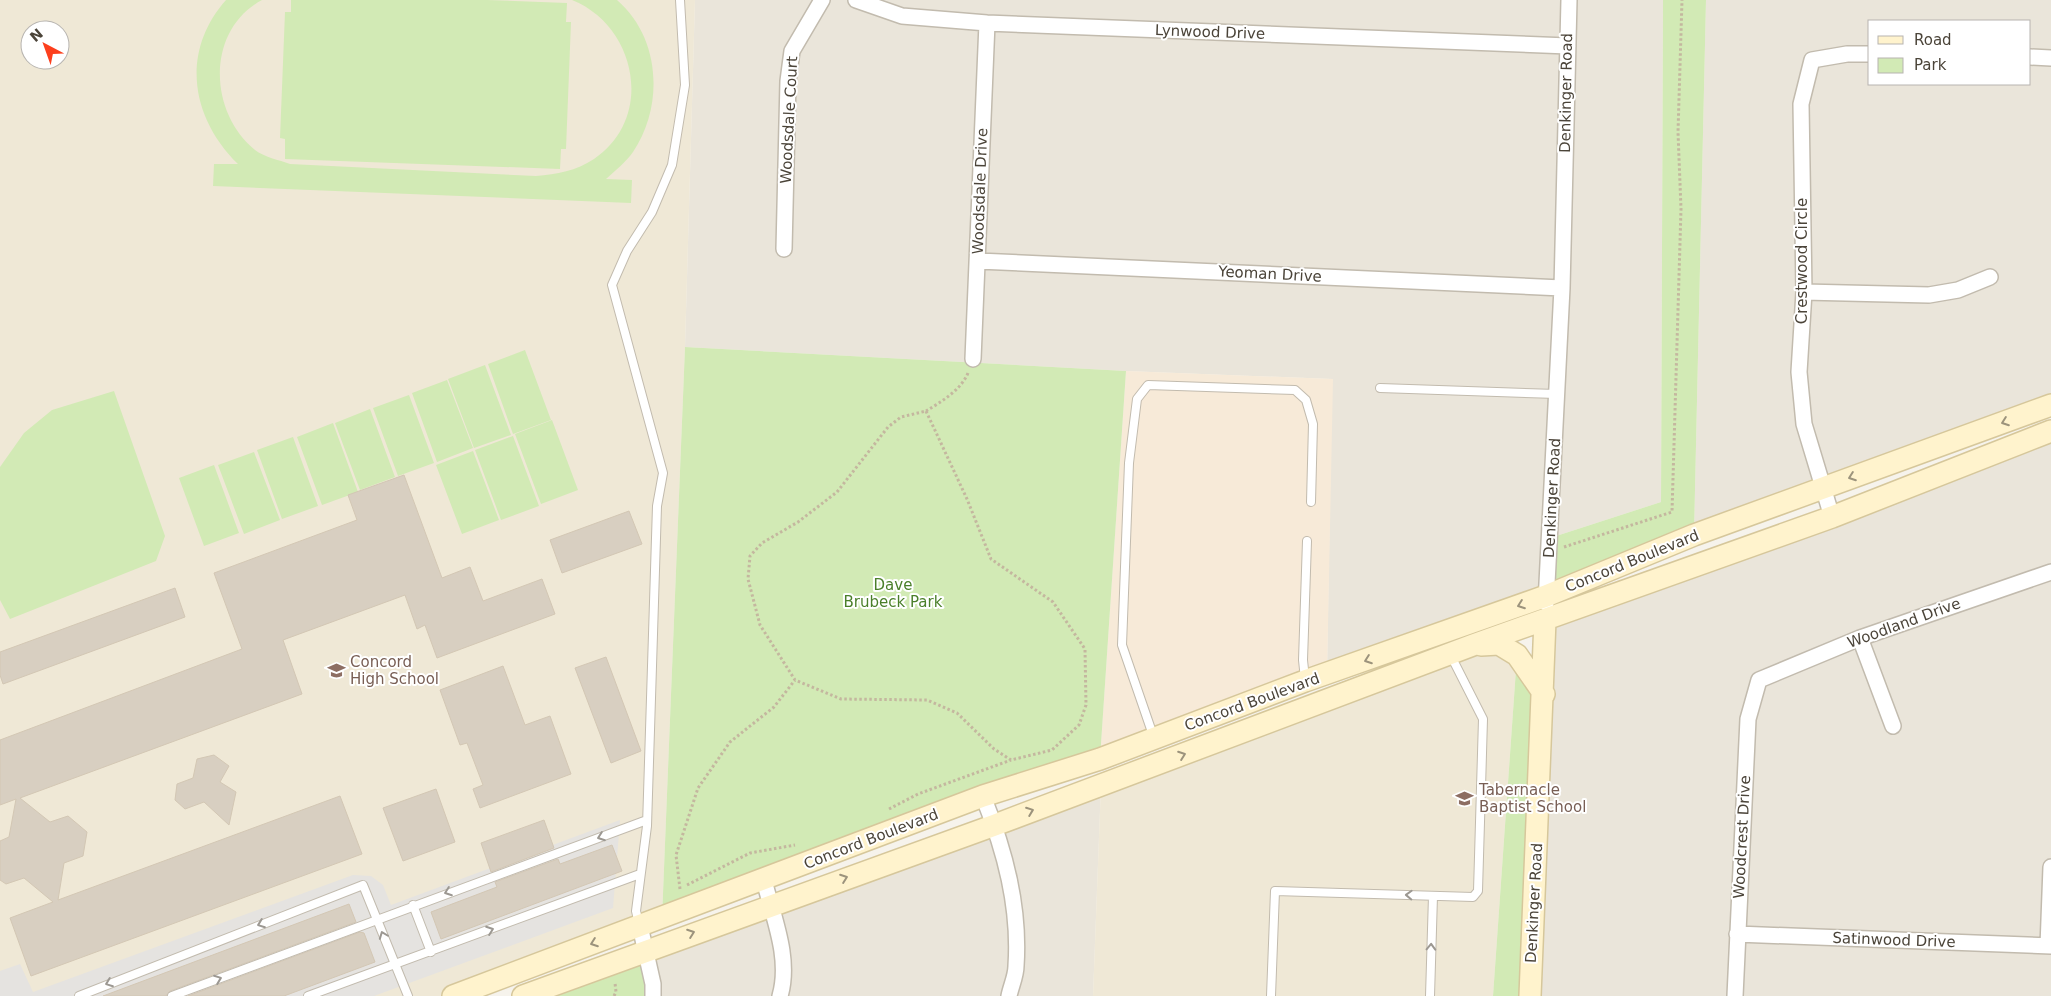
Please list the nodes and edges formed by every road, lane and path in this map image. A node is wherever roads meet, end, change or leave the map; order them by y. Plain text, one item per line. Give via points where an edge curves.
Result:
1 (680, 0) edge
2 (822, 0) edge
3 (856, 0) edge
4 (1569, 0) edge
5 (1682, 0) edge
6 (987, 23) junction
7 (1568, 46) junction
8 (1868, 54) edge
9 (2031, 57) edge
10 (2051, 58) edge
11 (784, 249) dead end
12 (978, 261) junction
13 (1990, 277) dead end
14 (1562, 288) junction
15 (1804, 292) junction
16 (973, 359) joint
17 (1380, 388) dead end
18 (1557, 394) junction
19 (2051, 405) edge
20 (926, 411) junction
21 (2051, 431) edge
22 (1822, 488) junction
23 (1311, 502) dead end
24 (1832, 517) junction
25 (1307, 541) dead end
26 (1550, 552) junction
27 (2051, 572) edge
28 (1546, 596) junction
29 (1545, 620) junction
30 (1860, 638) junction
31 (1473, 645) junction
32 (1450, 654) junction
33 (795, 680) junction
34 (1759, 680) joint
35 (1305, 681) junction
36 (1544, 694) junction
37 (1893, 726) dead end
38 (1154, 739) junction
39 (1012, 760) junction
40 (983, 796) junction
41 (883, 812) dead end
42 (647, 820) junction
43 (994, 825) junction
44 (804, 844) dead end
45 (2051, 867) edge
46 (640, 874) junction
47 (764, 880) junction
48 (1433, 896) junction
49 (770, 904) junction
50 (413, 905) junction
51 (377, 919) junction
52 (640, 926) junction
53 (1737, 934) junction
54 (2049, 946) edge
55 (645, 950) junction
56 (431, 952) junction
57 (395, 965) junction
58 (78, 996) edge
59 (172, 996) edge
60 (308, 996) edge
61 (408, 996) edge
62 (453, 996) edge
63 (523, 996) edge
64 (653, 996) edge
65 (780, 996) edge
66 (1009, 996) edge
67 (1271, 996) edge
68 (1430, 996) edge
69 (1530, 996) edge
70 (1735, 996) edge

1 - 42 lane via 685,85 672,165 652,212 627,250 612,285 663,473 657,506
2 - 11 street, Woodsdale Court via 792,51 788,81
3 - 6 street, Lynwood Drive via 902,16
4 - 7 street, Denkinger Road
5 - 26 path via 1672,512
6 - 7 street, Lynwood Drive
6 - 12 street, Woodsdale Drive
7 - 14 street, Denkinger Road
8 - 15 street, Crestwood Circle via 1812,60 1801,104
9 - 10 street
12 - 14 street, Yeoman Drive
12 - 16 street, Woodsdale Drive
13 - 15 street via 1958,290 1929,296
14 - 18 street, Denkinger Road
15 - 22 street, Crestwood Circle via 1800,372 1804,424
16 - 20 path via 965,380 944,400
17 - 18 lane
18 - 26 street, Denkinger Road
19 -> 22 street, Concord Boulevard
20 - 33 path via 901,417 837,492 762,544 750,556 748,579 760,625
20 - 39 path via 991,559 1053,602 1085,649 1086,705 1079,725 1052,750
21 - 24 street, Concord Boulevard
22 - 24 street, Crestwood Circle
22 - 28 street, Concord Boulevard via 1694,535
23 - 38 lane via 1313,424 1306,400 1294,390 1148,385 1137,399 1129,463 1122,645
24 - 29 street, Concord Boulevard
25 - 35 lane
26 - 28 street, Denkinger Road
27 - 30 street, Woodland Drive
28 - 29 street, Denkinger Road
28 -> 35 street, Concord Boulevard
29 - 31 street, Concord Boulevard
29 - 36 street, Denkinger Road
30 - 34 street, Woodland Drive
30 - 37 street
31 - 32 street, Concord Boulevard
31 - 36 street via 1499,644 1517,655
43 -> 32 street, Concord Boulevard
32 - 48 lane via 1483,719 1478,891 1473,897
33 - 39 path via 841,699 927,700 957,713 994,749
33 - 44 path via 774,707 730,742 698,788 676,855 679,890 750,853
34 - 53 street, Woodcrest Drive via 1748,719
35 - 38 street, Concord Boulevard
36 - 69 street, Denkinger Road
38 - 40 street, Concord Boulevard via 1100,760
39 - 41 path via 918,794
40 - 43 street
40 - 47 street, Concord Boulevard
42 - 46 lane
42 -> 50 lane
49 -> 43 street, Concord Boulevard
43 - 66 street via 1013,888 1016,967
45 - 54 street
46 - 52 lane via 636,911
56 -> 46 lane
47 - 49 street
47 - 52 street, Concord Boulevard
48 -> 67 lane via 1275,891
68 -> 48 lane
55 -> 49 street, Concord Boulevard
49 - 65 street via 783,954 784,981
50 - 51 lane
50 - 56 lane
57 -> 51 lane
51 -> 58 lane via 363,885
59 -> 51 lane
52 - 55 street
52 -> 62 street, Concord Boulevard
53 - 54 street, Satinwood Drive
53 - 70 street, Woodcrest Drive
55 - 63 street, Concord Boulevard
55 - 64 street
56 - 57 lane
57 - 60 lane
57 - 61 lane

